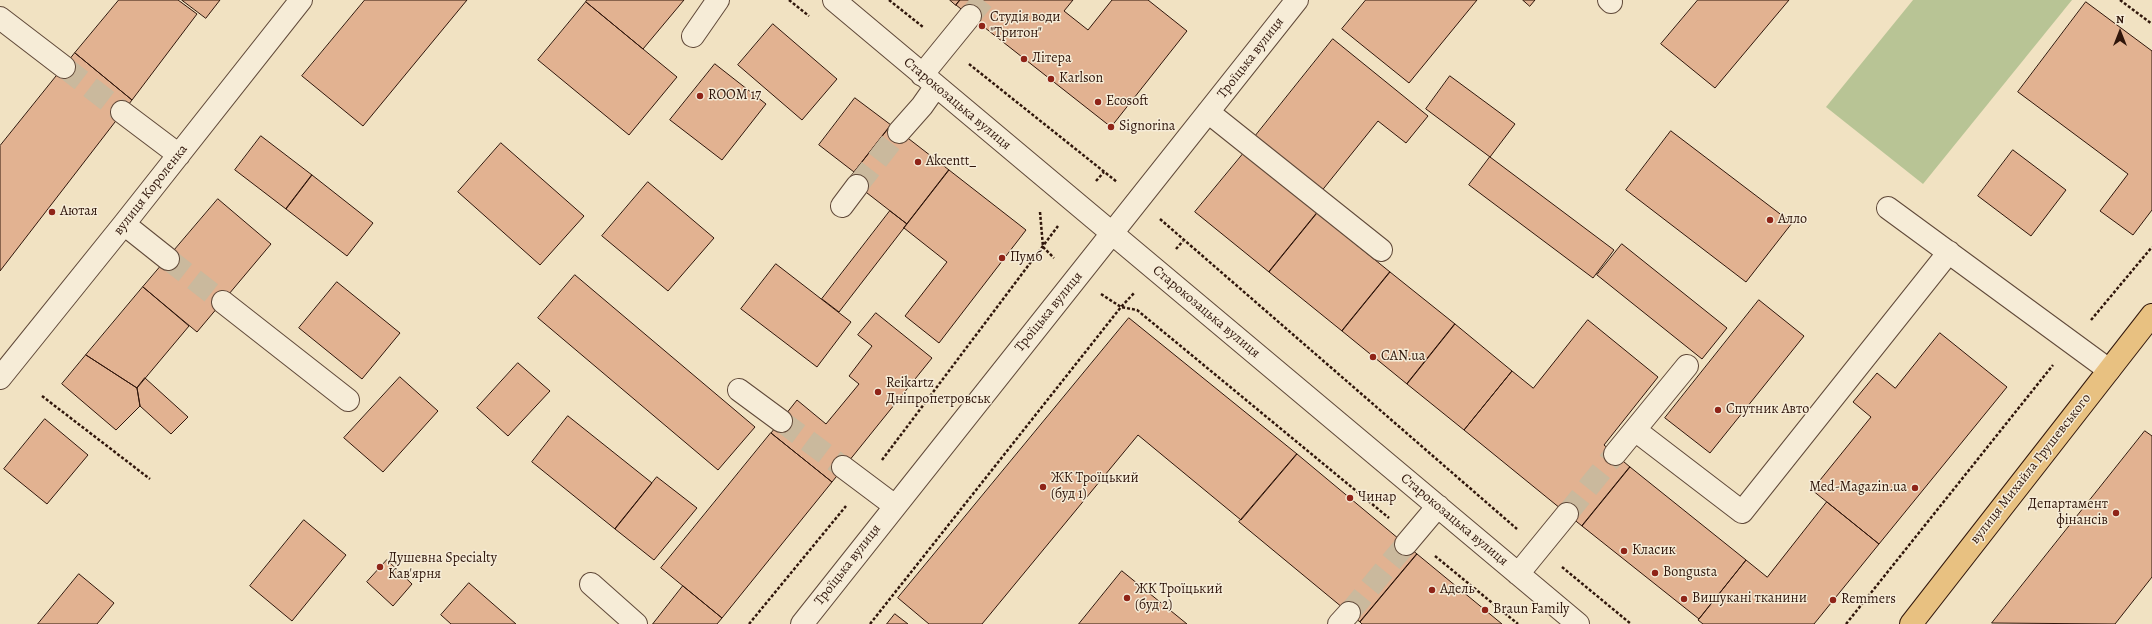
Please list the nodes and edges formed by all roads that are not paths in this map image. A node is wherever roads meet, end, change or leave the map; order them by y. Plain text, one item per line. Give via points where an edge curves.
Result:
1 (301, 0) edge
2 (718, 0) edge
3 (834, 0) edge
4 (1297, 0) edge
5 (970, 16) tunnel mouth
6 (0, 18) edge
7 (693, 36) dead end
8 (64, 67) tunnel mouth
9 (929, 80) junction
10 (122, 112) tunnel mouth
11 (1208, 112) junction
12 (899, 132) tunnel mouth
13 (179, 155) junction
14 (857, 186) tunnel mouth
15 (842, 206) dead end
16 (1888, 208) dead end
17 (124, 224) junction
18 (1112, 234) junction
19 (1381, 250) dead end
20 (1949, 252) junction
21 (168, 259) tunnel mouth
22 (223, 302) tunnel mouth
23 (2152, 315) edge
24 (1687, 366) dead end
25 (2109, 370) junction
26 (0, 378) edge
27 (739, 390) dead end
28 (348, 400) dead end
29 (780, 421) tunnel mouth
30 (1636, 430) junction
31 (1615, 454) tunnel mouth
32 (843, 467) tunnel mouth
33 (895, 506) junction
34 (1438, 506) junction
35 (1568, 514) tunnel mouth
36 (1409, 541) tunnel mouth
37 (1518, 574) junction
38 (591, 584) dead end
39 (1917, 622) edge
40 (636, 624) edge
41 (802, 624) edge
42 (1578, 624) edge

1 - 13 street, вулиця Короленка
2 - 7 street
3 - 9 street, Старокозацька вулиця
4 - 11 street, Троїцька вулиця
5 - 9 street via 946,46
6 - 8 street
9 - 12 street via 922,106
9 - 18 street, Старокозацька вулиця
10 - 13 street
11 - 18 street, Троїцька вулиця
11 - 19 street
13 - 17 street, вулиця Короленка
14 - 15 street
16 - 20 street
17 - 21 street
17 - 26 street, вулиця Короленка
18 - 33 street, Троїцька вулиця
18 - 34 street, Старокозацька вулиця
20 - 25 street
20 - 30 street via 1742,512
22 - 28 street
23 - 25 main road, вулиця Михайла Грушевського
24 - 30 street
25 - 39 main road, вулиця Михайла Грушевського
27 - 29 street
30 - 31 street
32 - 33 street
33 - 41 street, Троїцька вулиця
34 - 36 street
34 - 37 street, Старокозацька вулиця
35 - 37 street
37 - 42 street, Старокозацька вулиця
38 - 40 street

